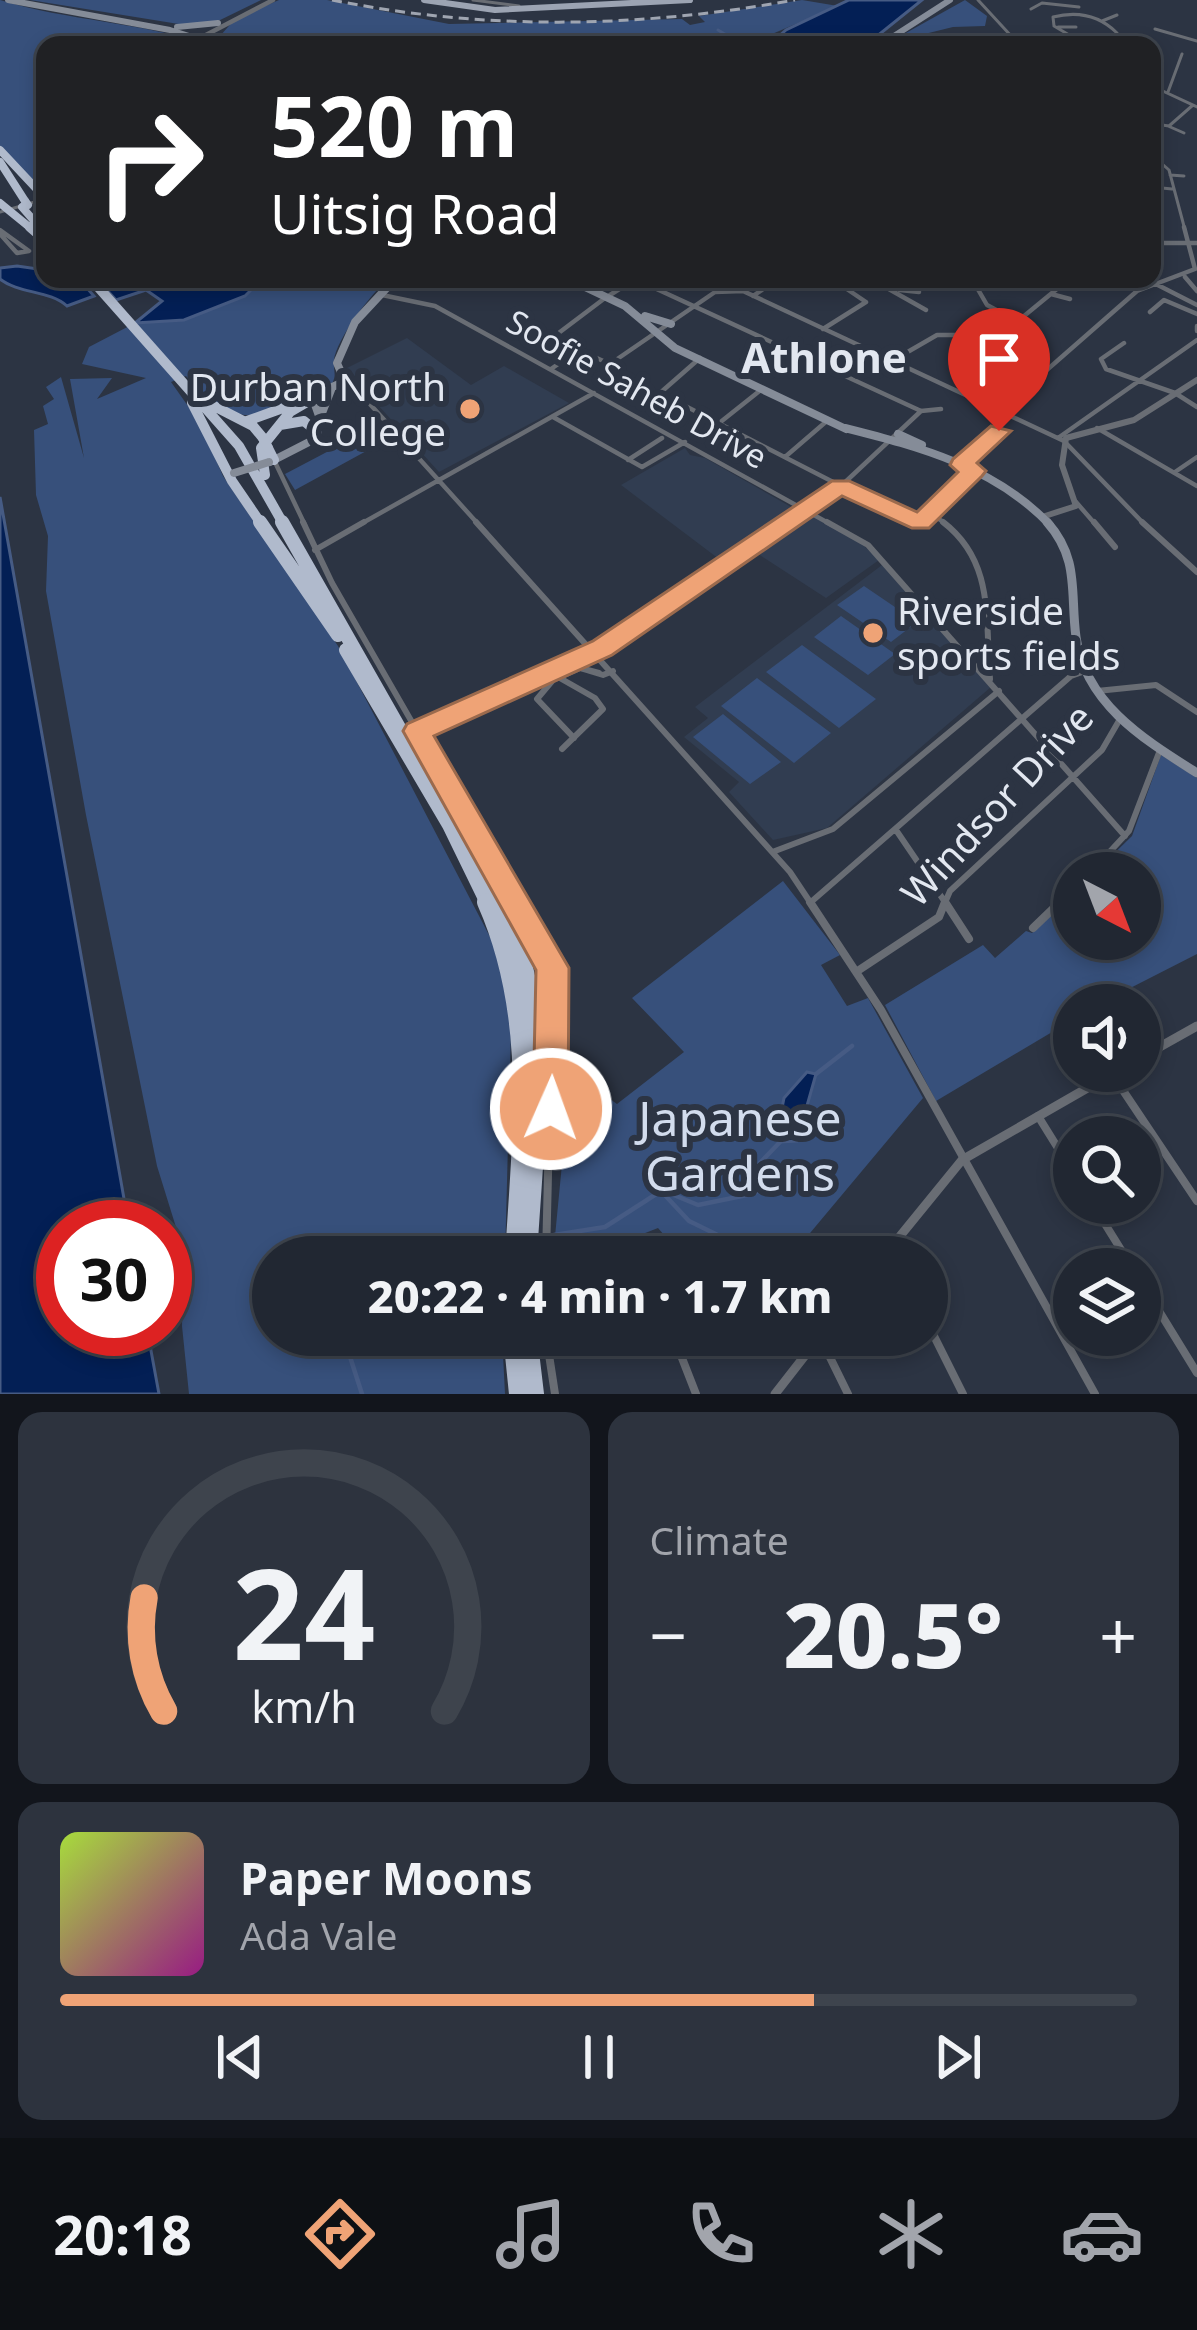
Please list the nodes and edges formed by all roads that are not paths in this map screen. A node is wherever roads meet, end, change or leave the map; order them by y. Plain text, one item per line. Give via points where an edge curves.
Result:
1 (8, 0) edge
2 (20, 0) edge
3 (270, 0) edge
4 (424, 0) edge
5 (453, 0) edge
6 (472, 0) edge
7 (650, 0) edge
8 (666, 0) edge
9 (679, 0) edge
10 (690, 0) edge
11 (950, 0) edge
12 (978, 0) edge
13 (587, 2) edge
14 (1087, 2) edge
15 (623, 4) edge
16 (522, 7) junction
17 (1078, 7) junction
18 (1031, 9) dead end
19 (1073, 13) junction
20 (1117, 15) dead end
21 (1102, 21) junction
22 (221, 23) junction
23 (177, 27) junction
24 (1054, 27) junction
25 (1076, 27) dead end
26 (1155, 29) dead end
27 (202, 35) junction
28 (219, 36) edge
29 (894, 36) edge
30 (1011, 36) edge
31 (1070, 36) edge
32 (1114, 36) edge
33 (1197, 40) edge
34 (1182, 54) dead end
35 (1161, 89) edge
36 (1171, 93) junction
37 (1196, 104) edge
38 (1184, 133) dead end
39 (0, 150) edge
40 (0, 162) edge
41 (1161, 164) edge
42 (0, 173) edge
43 (1170, 175) junction
44 (1184, 176) dead end
45 (1161, 188) edge
46 (36, 189) edge
47 (1174, 189) junction
48 (11, 208) edge
49 (36, 229) edge
50 (36, 229) edge
51 (0, 232) edge
52 (36, 242) edge
53 (1161, 243) edge
54 (1194, 243) edge
55 (1193, 266) edge
56 (1185, 277) junction
57 (1161, 282) edge
58 (1161, 286) edge
59 (96, 288) edge
60 (385, 288) edge
61 (591, 288) edge
62 (621, 288) edge
63 (655, 288) edge
64 (765, 288) edge
65 (845, 288) edge
66 (888, 288) edge
67 (977, 288) edge
68 (1058, 288) edge
69 (1142, 288) edge
70 (894, 291) junction
71 (1197, 291) edge
72 (919, 292) dead end
73 (1052, 292) junction
74 (378, 294) junction
75 (608, 296) junction
76 (753, 296) junction
77 (1070, 299) dead end
78 (1197, 305) edge
79 (696, 306) junction
80 (926, 310) dead end
81 (1150, 312) dead end
82 (1197, 314) edge
83 (645, 316) junction
84 (1019, 322) junction
85 (670, 323) junction
86 (823, 329) junction
87 (1197, 332) edge
88 (657, 333) junction
89 (1116, 348) dead end
90 (577, 351) junction
91 (698, 357) junction
92 (892, 362) junction
93 (551, 369) junction
94 (987, 377) dead end
95 (1197, 380) edge
96 (957, 381) dead end
97 (1135, 382) junction
98 (341, 383) junction
99 (184, 387) junction
100 (763, 388) junction
101 (949, 388) junction
102 (594, 393) junction
103 (1176, 394) junction
104 (966, 395) junction
105 (313, 397) junction
106 (1197, 407) edge
107 (940, 409) dead end
108 (921, 411) junction
109 (1000, 412) junction
110 (553, 417) junction
111 (829, 420) junction
112 (242, 421) junction
113 (280, 424) junction
114 (718, 424) junction
115 (1096, 428) junction
116 (317, 429) junction
117 (1077, 430) junction
118 (999, 431) dead end
119 (898, 434) junction
120 (662, 438) dead end
121 (1061, 440) junction
122 (685, 442) junction
123 (886, 444) junction
124 (269, 452) junction
125 (926, 452) junction
126 (785, 457) junction
127 (1197, 457) edge
128 (628, 460) junction
129 (961, 465) junction
130 (974, 471) junction
131 (1174, 473) junction
132 (232, 474) junction
133 (439, 480) junction
134 (841, 486) junction
135 (1197, 486) edge
136 (1076, 502) junction
137 (804, 508) junction
138 (931, 513) junction
139 (1042, 517) junction
140 (298, 547) junction
141 (1115, 547) dead end
142 (315, 550) junction
143 (1197, 572) edge
144 (338, 635) junction
145 (595, 652) junction
146 (613, 671) junction
147 (1085, 671) junction
148 (558, 677) junction
149 (990, 679) junction
150 (999, 691) junction
151 (1096, 691) junction
152 (1197, 712) edge
153 (1023, 718) junction
154 (1120, 718) junction
155 (417, 731) junction
156 (574, 738) junction
157 (562, 749) dead end
158 (1160, 750) junction
159 (1197, 773) edge
160 (1072, 776) junction
161 (474, 808) dead end
162 (464, 813) junction
163 (896, 830) junction
164 (1125, 836) junction
165 (773, 851) junction
166 (1110, 852) edge
167 (943, 900) junction
168 (812, 902) junction
169 (1053, 909) edge
170 (1033, 928) dead end
171 (969, 939) dead end
172 (856, 972) junction
173 (1197, 1026) edge
174 (1161, 1046) edge
175 (1079, 1092) edge
176 (1127, 1092) edge
177 (1038, 1116) junction
178 (1053, 1140) edge
179 (962, 1160) junction
180 (1197, 1201) edge
181 (515, 1236) edge
182 (529, 1236) edge
183 (547, 1236) edge
184 (903, 1236) edge
185 (1161, 1314) edge
186 (514, 1356) edge
187 (539, 1356) edge
188 (545, 1356) edge
189 (682, 1356) edge
190 (804, 1356) edge
191 (830, 1356) edge
192 (944, 1356) edge
193 (1197, 1372) edge
194 (518, 1394) edge
195 (536, 1394) edge
196 (555, 1394) edge
197 (697, 1394) edge
198 (775, 1394) edge
199 (848, 1394) edge
200 (963, 1394) edge
201 (1095, 1394) edge

1 - 27 main road
2 - 23 main road
3 - 22 street
4 - 15 main road via 495,10
5 - 16 main road
6 - 16 street
7 - 15 main road
8 - 15 main road
9 - 15 main road
10 - 15 main road
11 - 29 main road
12 - 30 street
13 - 15 main road
13 - 16 main road
14 - 17 street
17 - 18 street via 1042,2
17 - 19 street
19 - 21 street
19 - 24 street via 1055,16
20 - 21 street
21 - 32 street
22 - 23 main road
22 - 27 street
22 - 28 main road
23 - 27 main road
24 - 25 street
24 - 31 street
26 - 33 street
34 - 36 street
35 - 36 street
36 - 37 street
37 - 38 street via 1165,125
39 - 46 highway
40 - 48 highway
41 - 43 street
42 - 48 highway
43 - 44 street
43 - 47 street
45 - 47 street
47 - 54 street
48 - 49 highway
48 - 50 highway
51 - 52 street via 27,247
53 - 54 street
54 - 55 street
55 - 56 street
56 - 57 street
56 - 71 street
58 - 78 street
59 - 99 highway
60 - 74 main road
61 - 75 main road
62 - 75 street
63 - 79 street
64 - 76 street
65 - 86 street via 866,302
66 - 70 street
67 - 84 street via 987,305
68 - 73 street
69 - 109 street
70 - 72 street
70 - 80 street
73 - 77 street
73 - 84 street
74 - 93 street, Soofie Saheb Drive via 430,303
74 - 98 main road via 337,355
75 - 83 main road
75 - 88 main road
75 - 90 street via 552,334
76 - 79 street via 719,291
76 - 86 street
79 - 85 street
79 - 108 street
81 - 82 street via 1165,300
83 - 85 main road
83 - 88 main road
84 - 92 street via 991,339 937,335
85 - 88 street
86 - 92 street
87 - 97 street
88 - 90 street via 610,364
88 - 91 main road
89 - 97 street via 1102,364
90 - 93 street
91 - 100 main road
91 - 114 street via 659,391
92 - 101 street
93 - 102 street, Soofie Saheb Drive
94 - 104 street
95 - 103 street
96 - 101 street
97 - 103 street
97 - 117 street
98 - 105 main road
98 - 116 main road
98 - 133 street
99 - 112 highway
99 - 132 highway
99 - 140 highway via 239,446
99 - 144 highway via 229,445
100 - 111 main road
100 - 114 street
101 - 104 street
102 - 110 street
102 - 122 street, Soofie Saheb Drive
103 - 106 street
103 - 115 street via 1134,420
104 - 109 street
105 - 112 highway
105 - 113 highway
105 - 116 main road
107 - 108 street
108 - 119 street
109 - 121 street
110 - 128 street
110 - 133 street
111 - 123 main road
111 - 126 street
112 - 124 highway
113 - 116 highway via 299,420
113 - 140 highway via 258,457
114 - 126 street
115 - 117 street
115 - 131 street
116 - 124 main road via 302,448
117 - 121 street
118 - 129 street
119 - 123 street
119 - 125 main road
120 - 128 street
121 - 136 street
121 - 143 street
122 - 128 street via 644,467
122 - 137 street, Soofie Saheb Drive
123 - 125 main road
123 - 134 street
124 - 132 main road, bridge
124 - 142 street
125 - 129 main road
126 - 134 street
127 - 131 street
129 - 130 main road
130 - 138 street
130 - 139 main road
131 - 135 street
132 - 144 highway
133 - 142 street
133 - 145 street
134 - 137 street
134 - 138 street via 913,523
136 - 139 street
136 - 141 street
137 - 145 street
137 - 149 street, Soofie Saheb Drive via 868,545
138 - 149 street via 980,562
139 - 147 main road via 1072,566
140 - 182 highway via 491,886 521,958 536,1052
142 - 155 street
144 - 181 highway via 479,889 509,961 522,1045
145 - 146 street
145 - 155 street
146 - 148 street via 580,668
146 - 165 street
147 - 151 main road
147 - 153 street
148 - 156 street via 537,699
148 - 156 street via 602,707
149 - 150 street, Soofie Saheb Drive
150 - 153 street, Soofie Saheb Drive
150 - 165 street via 833,829
151 - 152 street via 1156,685
151 - 154 main road
153 - 160 street, Soofie Saheb Drive
153 - 163 street
154 - 158 main road
154 - 160 street, Windsor Drive via 1103,748
155 - 162 street
156 - 157 street
158 - 159 main road
158 - 164 street
160 - 164 street, Soofie Saheb Drive
160 - 167 street, Windsor Drive
161 - 162 street
162 - 183 street via 542,940 554,974
163 - 167 street
163 - 168 street
164 - 166 street
165 - 168 street
167 - 171 street
167 - 172 street, Windsor Drive via 939,917
168 - 172 street
169 - 170 street
172 - 179 street
173 - 174 street
175 - 177 street
176 - 180 street
177 - 178 street
177 - 179 street
179 - 184 street
179 - 201 street
185 - 193 street
186 - 194 highway
187 - 195 highway
188 - 196 street
189 - 197 street
190 - 198 street
191 - 199 street
192 - 200 street

